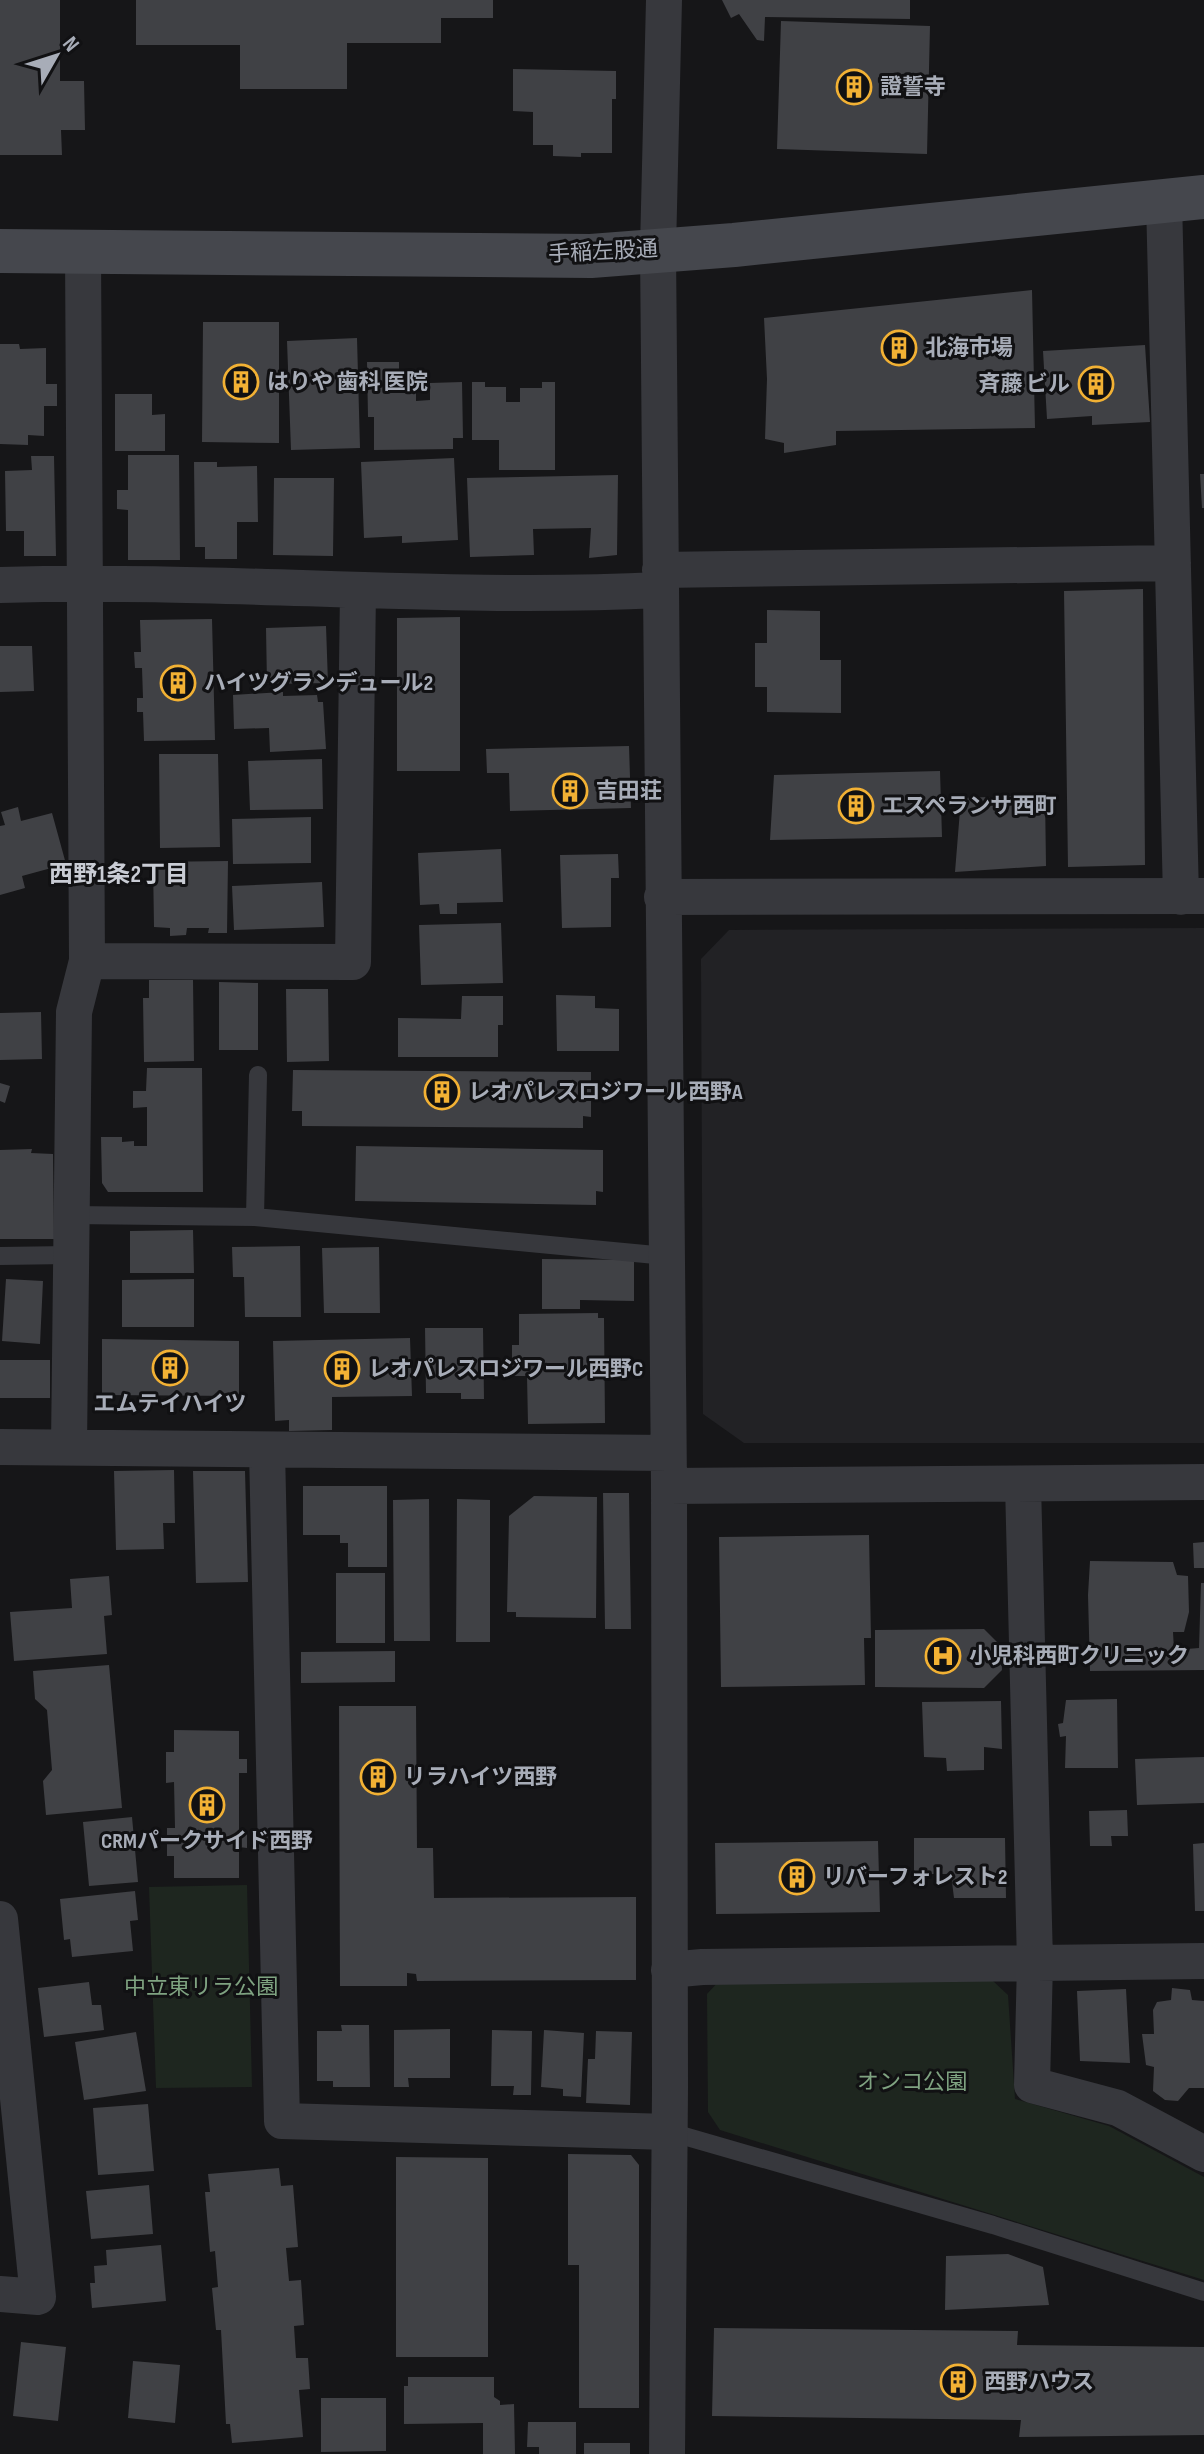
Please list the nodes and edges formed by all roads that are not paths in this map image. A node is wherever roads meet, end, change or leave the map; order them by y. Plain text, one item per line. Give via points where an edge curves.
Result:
1 (664, 0) edge
2 (1184, 198) edge
3 (658, 249) junction
4 (0, 251) edge
5 (83, 251) junction
6 (1173, 563) junction
7 (660, 580) junction
8 (85, 582) junction
9 (0, 585) edge
10 (358, 591) junction
11 (662, 897) junction
12 (1192, 897) edge
13 (87, 961) junction
14 (258, 1075) dead end
15 (71, 1215) junction
16 (255, 1217) junction
17 (69, 1255) junction
18 (0, 1256) edge
19 (666, 1256) junction
20 (69, 1446) junction
21 (0, 1447) edge
22 (267, 1450) junction
23 (668, 1469) junction
24 (1204, 1482) edge
25 (1023, 1484) junction
26 (0, 1919) edge
27 (1204, 1961) edge
28 (1035, 1962) junction
29 (669, 1970) junction
30 (670, 2132) junction
31 (1204, 2154) edge
32 (1204, 2292) edge
33 (0, 2294) edge
34 (667, 2454) edge

1 - 3 street
2 - 3 street, 手稲左股通
2 - 6 street
3 - 5 street, 手稲左股通 via 591,256
3 - 7 street
4 - 5 street, 手稲左股通
5 - 8 street
6 - 7 street
6 - 12 street
7 - 10 street
7 - 11 street
8 - 9 street
8 - 10 street
8 - 13 street
10 - 13 street via 353,962
11 - 12 street
11 - 19 street
13 - 15 street via 74,1012
14 - 16 lane
15 - 16 lane
15 - 17 street
16 - 19 lane
17 - 18 lane
17 - 20 street
19 - 23 street
20 - 21 street
20 - 22 street
22 - 23 street
22 - 30 street via 282,2121
23 - 25 street
23 - 29 street
24 - 25 street
25 - 28 street
26 - 33 street via 38,2297
27 - 28 street
28 - 29 street
28 - 31 street via 1032,2085 1118,2108
29 - 30 street
30 - 32 lane
30 - 34 street

